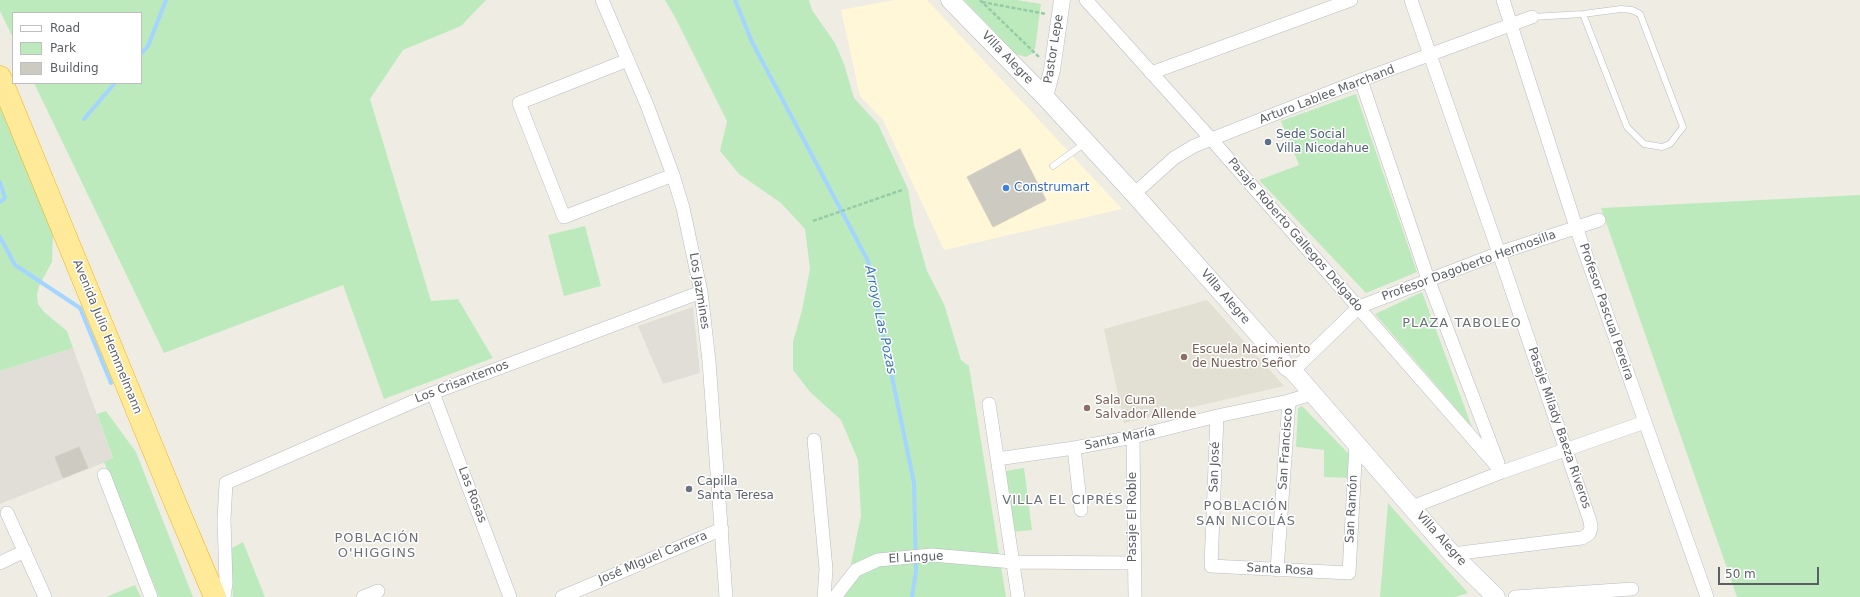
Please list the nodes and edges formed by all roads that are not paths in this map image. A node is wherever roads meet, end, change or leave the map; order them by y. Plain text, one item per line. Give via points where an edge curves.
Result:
1 (602, 0) edge
2 (950, 0) edge
3 (1062, 0) edge
4 (1086, 0) edge
5 (1351, 0) edge
6 (1411, 0) edge
7 (1503, 0) edge
8 (1583, 14) junction
9 (1532, 17) joint
10 (1512, 24) junction
11 (1431, 55) junction
12 (628, 60) junction
13 (1152, 73) junction
14 (0, 77) edge
15 (1362, 80) junction
16 (1045, 97) junction
17 (1212, 140) junction
18 (1087, 142) junction
19 (1053, 166) dead end
20 (673, 175) junction
21 (1134, 194) junction
22 (1599, 220) dead end
23 (1576, 227) junction
24 (1499, 253) junction
25 (1428, 279) junction
26 (701, 292) junction
27 (1359, 307) junction
28 (1293, 371) junction
29 (433, 393) junction
30 (1311, 394) junction
31 (1289, 401) junction
32 (989, 404) dead end
33 (1217, 416) junction
34 (1645, 422) junction
35 (1133, 437) junction
36 (814, 440) dead end
37 (1356, 444) junction
38 (1074, 448) junction
39 (1566, 450) junction
40 (997, 459) junction
41 (1502, 472) junction
42 (104, 475) dead end
43 (1412, 507) junction
44 (1080, 510) dead end
45 (7, 513) dead end
46 (722, 529) junction
47 (24, 551) junction
48 (1452, 554) junction
49 (1013, 562) junction
50 (0, 563) edge
51 (1133, 563) junction
52 (1211, 566) joint
53 (1277, 570) junction
54 (1349, 573) joint
55 (1632, 589) dead end
56 (378, 591) dead end
57 (45, 597) edge
58 (151, 597) edge
59 (215, 597) edge
60 (224, 597) edge
61 (363, 597) edge
62 (510, 597) edge
63 (562, 597) edge
64 (726, 597) edge
65 (824, 597) edge
66 (835, 597) edge
67 (1018, 597) edge
68 (1135, 597) edge
69 (1496, 597) edge
70 (1515, 597) edge
71 (1707, 597) edge

1 - 12 street, Los Jazmines
2 - 16 main road, Villa Alegre
3 - 16 street, Pastor Lepe via 1052,70
4 - 13 street, Pasaje Roberto Gallegos Delgado
5 - 13 street
6 - 11 street, Pasaje Milady Baeza Riveros
7 - 10 street, Profesor Pascual Pereira
8 - 8 lane via 1627,127 1644,144 1662,147 1670,144 1683,127 1640,14 1621,9
8 - 9 lane
9 - 10 street, Arturo Lablee Marchand
10 - 11 street, Arturo Lablee Marchand
10 - 23 street, Profesor Pascual Pereira
11 - 15 street, Arturo Lablee Marchand
11 - 24 street, Pasaje Milady Baeza Riveros
12 - 20 street, Los Jazmines
12 - 20 street via 519,103 564,218
13 - 17 street, Pasaje Roberto Gallegos Delgado
14 - 59 highway, Avenida Julio Hemmelmann
15 - 17 street, Arturo Lablee Marchand
15 - 25 street
16 - 18 main road, Villa Alegre
17 - 21 street, Arturo Lablee Marchand via 1194,146 1174,158
17 - 27 street, Pasaje Roberto Gallegos Delgado
18 - 19 lane
18 - 21 main road, Villa Alegre
20 - 26 street, Los Jazmines via 683,208
21 - 28 main road, Villa Alegre
22 - 23 street, Profesor Dagoberto Hermosilla
23 - 24 street, Profesor Dagoberto Hermosilla
23 - 34 street, Profesor Pascual Pereira
24 - 25 street, Profesor Dagoberto Hermosilla
24 - 39 street, Pasaje Milady Baeza Riveros
25 - 27 street, Profesor Dagoberto Hermosilla
25 - 41 street
26 - 29 street, Los Crisantemos
26 - 46 street, Los Jazmines
27 - 28 street, Profesor Dagoberto Hermosilla
27 - 41 street, Pasaje Roberto Gallegos Delgado
28 - 30 main road, Villa Alegre
29 - 60 street, Los Crisantemos via 226,483
29 - 62 street, Las Rosas
30 - 31 street, Santa María
30 - 37 main road, Villa Alegre
31 - 33 street, Santa María
31 - 53 street, San Francisco
32 - 40 street
33 - 35 street, Santa María
33 - 52 street, San José
34 - 39 street
34 - 71 street, Profesor Pascual Pereira
35 - 38 street, Santa María
35 - 51 street, Pasaje El Roble
36 - 65 street via 826,569
37 - 43 main road, Villa Alegre
37 - 54 street, San Ramón
38 - 40 street, Santa María
38 - 44 street
39 - 41 street
39 - 48 street, Pasaje Milady Baeza Riveros via 1592,528 1589,534 1582,538
40 - 49 street
41 - 43 street
42 - 58 street
43 - 48 main road, Villa Alegre
45 - 47 street
46 - 63 street, José MIguel Carrera
46 - 64 street, Los Jazmines
47 - 50 street
47 - 57 street
48 - 69 main road, Villa Alegre
49 - 51 street, El Lingue
49 - 66 street, El Lingue via 932,555 878,560 856,570
49 - 67 street
51 - 68 street, Pasaje El Roble
52 - 53 street, Santa Rosa
53 - 54 street, Santa Rosa
55 - 70 street
56 - 61 street

